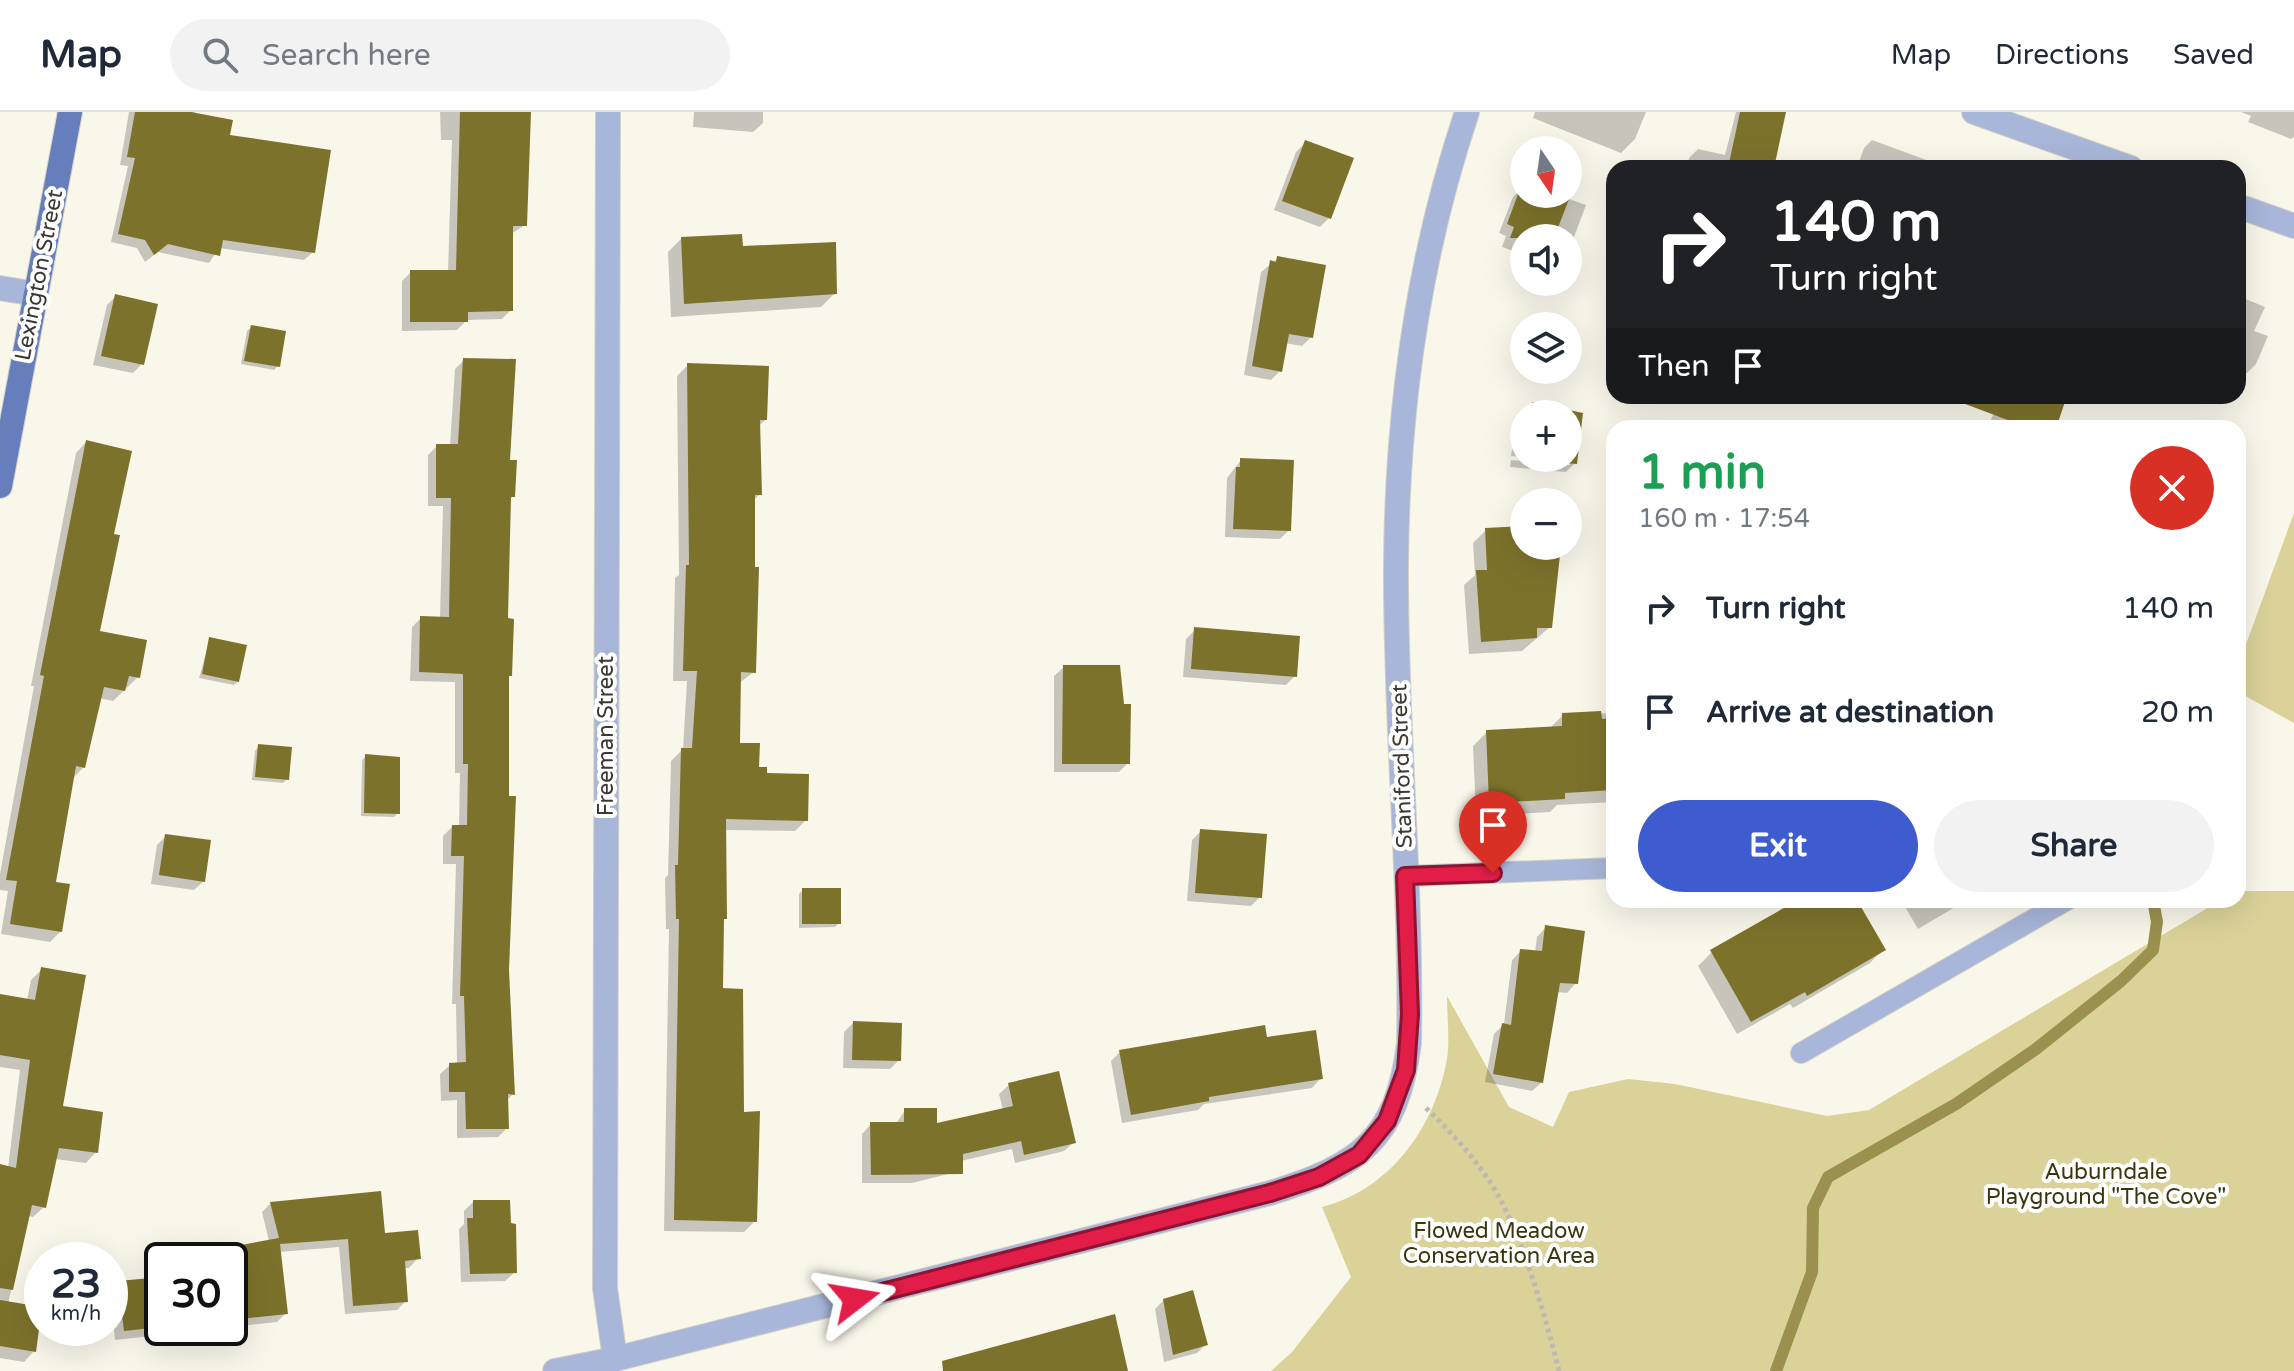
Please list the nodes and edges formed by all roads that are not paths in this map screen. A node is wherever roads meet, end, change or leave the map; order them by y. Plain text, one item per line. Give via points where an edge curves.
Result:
1 (70, 112) edge
2 (608, 112) edge
3 (1467, 112) edge
4 (1974, 112) edge
5 (2109, 160) edge
6 (2246, 209) edge
7 (2294, 226) edge
8 (0, 288) edge
9 (36, 294) junction
10 (0, 486) edge
11 (1606, 868) edge
12 (1405, 876) junction
13 (2053, 908) edge
14 (1801, 1053) dead end
15 (615, 1359) junction
16 (555, 1371) edge

1 - 9 main road, Lexington Street
2 - 15 street, Freeman Street via 605,1288
3 - 12 street, Staniford Street via 1422,280 1404,422 1396,580
4 - 5 street
6 - 7 street
8 - 9 street
9 - 10 main road, Lexington Street
11 - 12 lane
12 - 15 street, Staniford Street via 1410,1014 1402,1085 1375,1139 1340,1168 1270,1193
13 - 14 lane
15 - 16 street, Staniford Street

